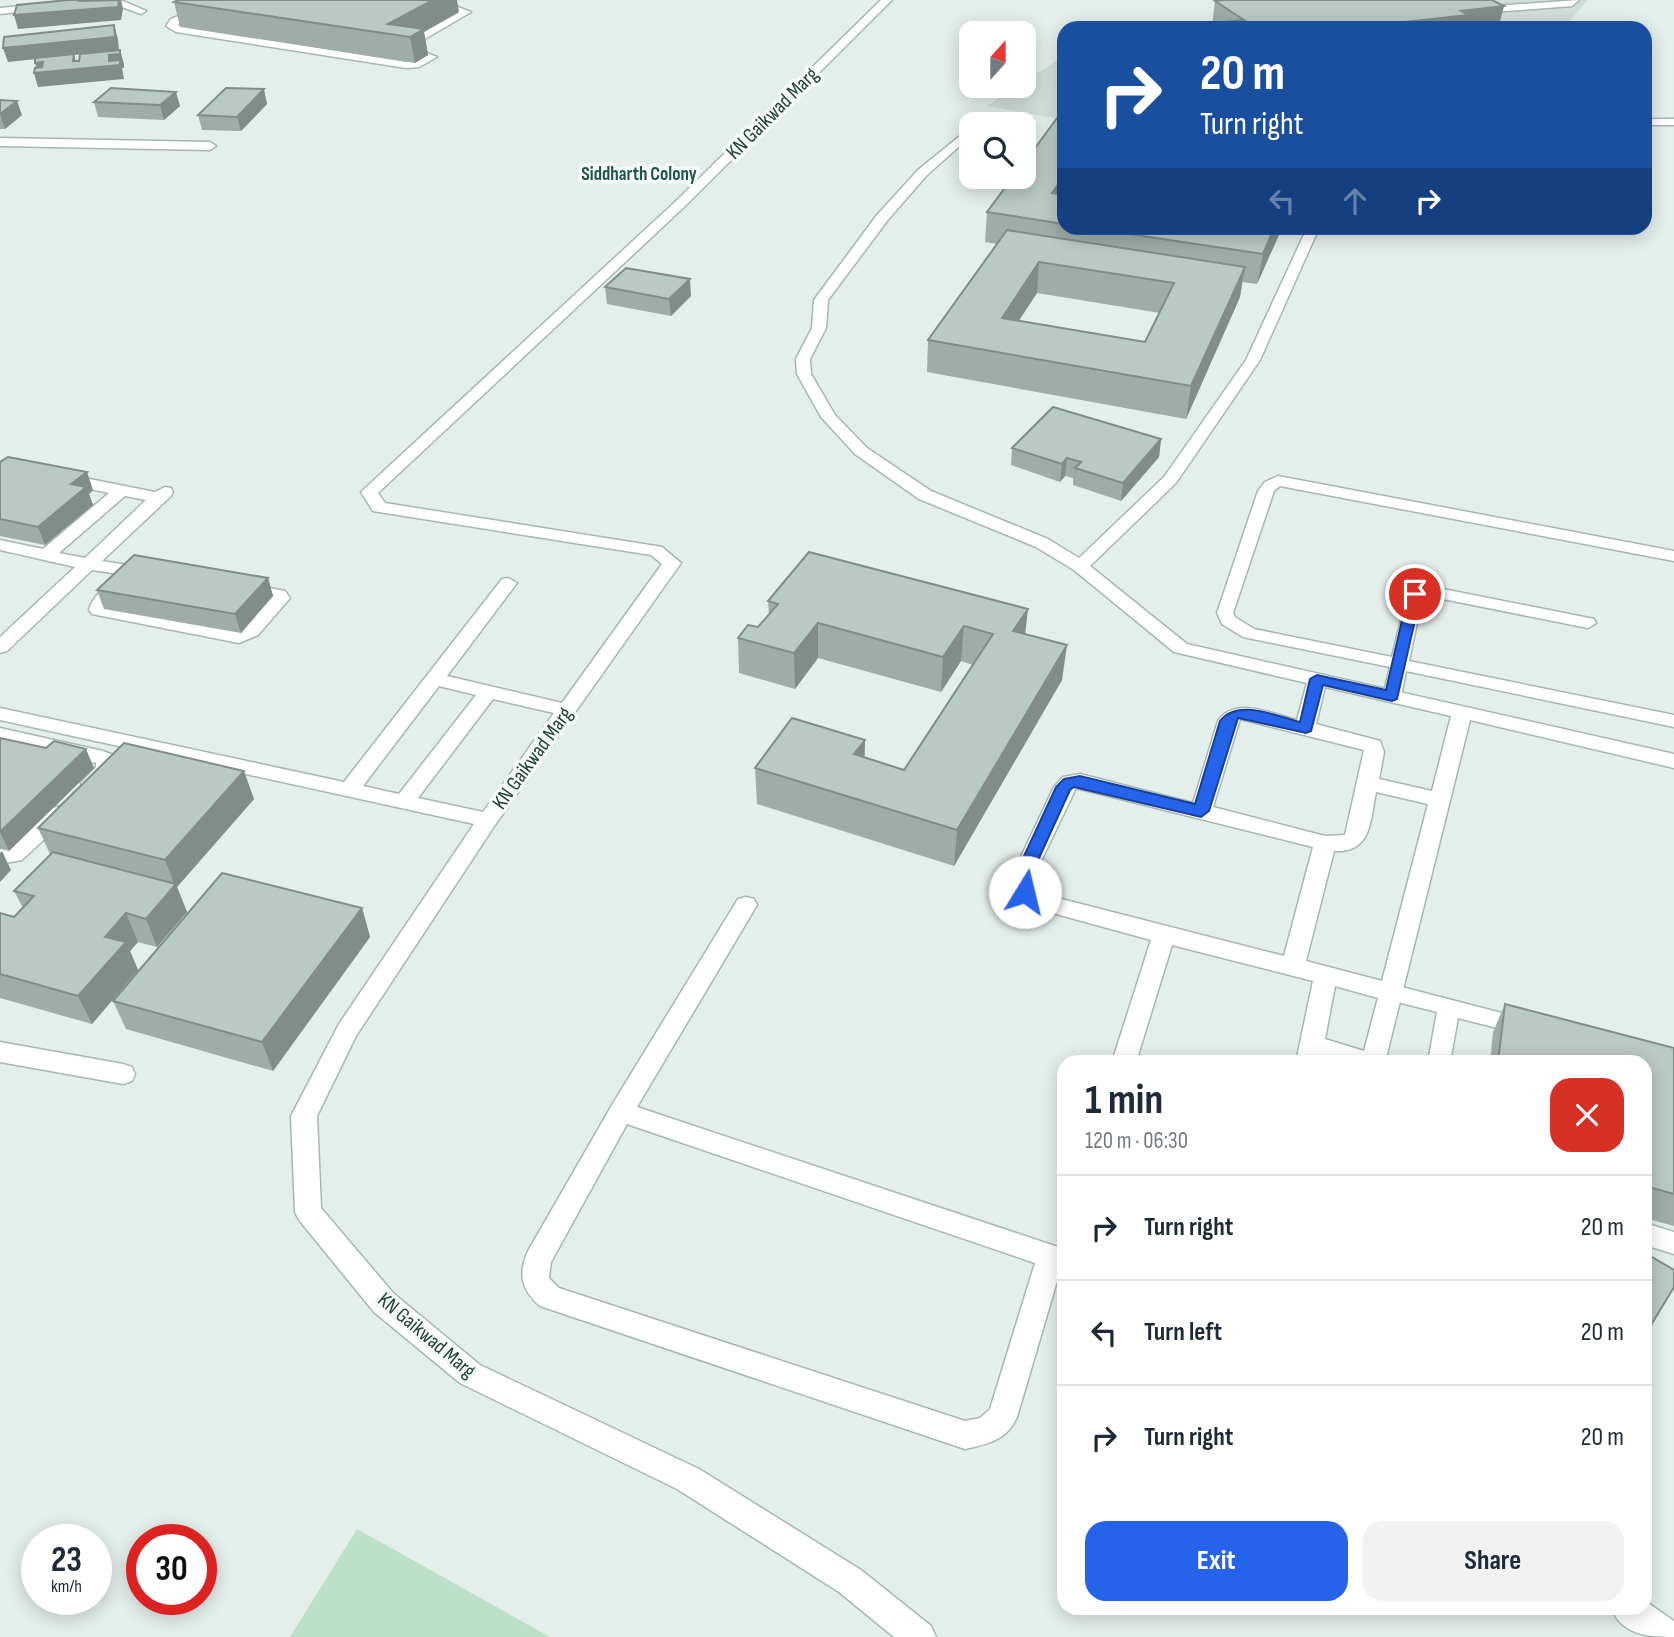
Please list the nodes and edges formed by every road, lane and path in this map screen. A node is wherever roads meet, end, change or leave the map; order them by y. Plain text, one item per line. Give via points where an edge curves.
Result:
1 (204, 0) edge
2 (430, 0) edge
3 (887, 0) edge
4 (1575, 0) edge
5 (77, 4) edge
6 (54, 6) edge
7 (1480, 10) edge
8 (0, 11) edge
9 (141, 11) dead end
10 (1674, 121) edge
11 (1652, 122) edge
12 (959, 141) edge
13 (0, 142) edge
14 (210, 146) dead end
15 (1310, 235) edge
16 (48, 476) edge
17 (122, 490) junction
18 (0, 545) edge
19 (46, 555) junction
20 (1674, 556) edge
21 (88, 564) junction
22 (1080, 566) junction
23 (133, 571) junction
24 (160, 575) edge
25 (508, 583) dead end
26 (228, 585) edge
27 (1588, 623) dead end
28 (0, 648) edge
29 (1398, 664) junction
30 (433, 679) junction
31 (1317, 679) junction
32 (488, 692) junction
33 (1392, 696) junction
34 (566, 710) junction
35 (1462, 713) junction
36 (0, 714) edge
37 (1674, 722) edge
38 (1306, 728) junction
39 (0, 734) edge
40 (1674, 761) edge
41 (1367, 783) junction
42 (349, 790) junction
43 (1439, 800) junction
44 (405, 801) junction
45 (1201, 811) junction
46 (488, 820) junction
47 (1325, 843) junction
48 (0, 856) edge
49 (746, 905) dead end
50 (1164, 935) junction
51 (1293, 967) junction
52 (1326, 975) junction
53 (1390, 992) junction
54 (1449, 1007) junction
55 (1542, 1031) edge
56 (0, 1052) edge
57 (1310, 1053) edge
58 (1127, 1055) edge
59 (1373, 1055) edge
60 (1440, 1055) edge
61 (123, 1074) dead end
62 (621, 1112) junction
63 (1652, 1236) edge
64 (1674, 1243) edge
65 (1057, 1259) edge
66 (1637, 1615) edge
67 (920, 1637) edge
68 (1670, 1637) edge

1 - 2 street via 200,11 171,26 415,65 432,57 406,45 466,12
3 - 34 street, KN Gaikwad Marg via 679,205 369,492 379,508 656,551 672,563
4 - 7 lane
5 - 9 street via 123,4
6 - 8 street
10 - 11 street
12 - 22 street via 922,173 826,292 818,328 803,359 804,374 829,417 860,451 925,495 1031,538
13 - 14 street
15 - 22 street via 1253,360 1170,480
16 - 17 street
17 - 19 street
17 - 21 street via 162,495
18 - 19 street
19 - 21 street
20 - 29 lane via 1289,481 1270,485 1225,613 1228,620 1250,633
21 - 23 street
21 - 28 street
22 - 31 street via 1181,648
23 - 24 street
23 - 26 street via 98,610 239,637 251,631 281,598
25 - 30 street
27 - 29 lane via 1423,592 1415,594 1411,602
29 - 33 lane
29 - 37 lane
30 - 32 street
30 - 42 street
31 - 33 street
31 - 38 street
32 - 34 street
32 - 44 street
33 - 35 street
34 - 46 street, KN Gaikwad Marg
35 - 40 street
35 - 43 street
36 - 42 street
38 - 41 street via 1373,746
38 - 45 street via 1233,715
39 - 48 street via 106,760 106,769 24,848
41 - 43 street
41 - 47 street via 1353,840
42 - 44 street
43 - 53 street
44 - 46 street
45 - 47 street
45 - 50 street via 1070,782 1020,882 1035,900
46 - 67 street, KN Gaikwad Marg via 346,1031 304,1116 308,1212 384,1303 470,1374 688,1479 850,1581
47 - 51 street
49 - 62 street
50 - 51 street
50 - 58 street
51 - 52 street
52 - 53 street
52 - 57 street
53 - 54 lane
53 - 59 street
54 - 55 lane
54 - 60 lane
56 - 61 street
62 - 65 street
62 - 65 street via 538,1259 533,1276 537,1287 550,1297 965,1435 988,1430 1002,1418
63 - 64 lane
66 - 68 street

